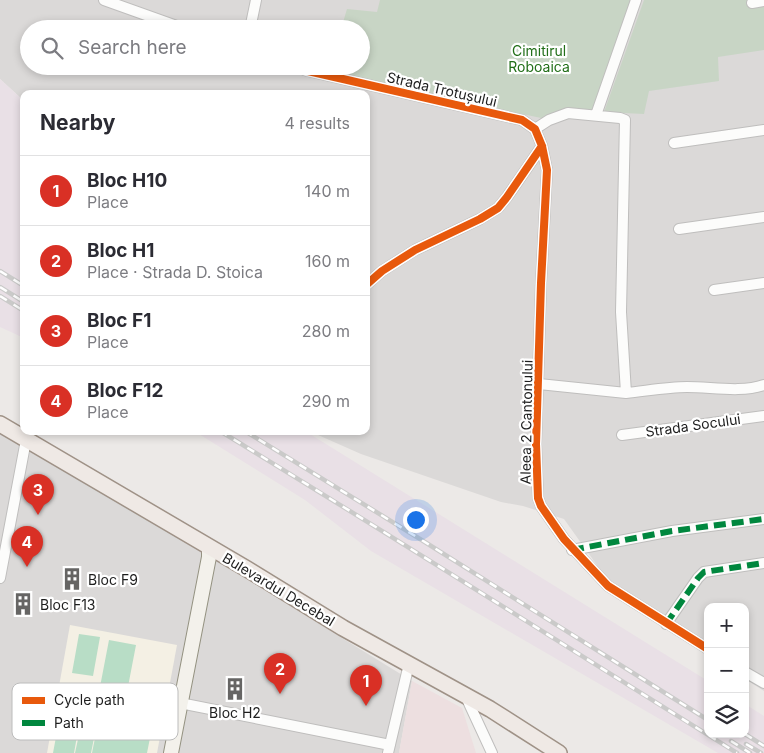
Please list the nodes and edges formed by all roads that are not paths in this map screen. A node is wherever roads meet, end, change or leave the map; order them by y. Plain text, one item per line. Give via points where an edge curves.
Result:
1 (104, 0) edge
2 (256, 0) edge
3 (636, 0) edge
4 (764, 1) edge
5 (752, 3) dead end
6 (160, 20) edge
7 (252, 20) edge
8 (325, 75) edge
9 (596, 115) junction
10 (535, 129) junction
11 (764, 130) edge
12 (674, 143) dead end
13 (542, 146) junction
14 (764, 217) edge
15 (678, 229) dead end
16 (370, 282) edge
17 (764, 283) edge
18 (714, 290) dead end
19 (539, 384) junction
20 (764, 384) edge
21 (626, 393) junction
22 (764, 416) edge
23 (0, 424) edge
24 (622, 435) dead end
25 (26, 440) junction
26 (0, 512) edge
27 (12, 513) junction
28 (764, 519) edge
29 (209, 547) junction
30 (572, 550) junction
31 (764, 564) edge
32 (0, 578) edge
33 (666, 624) junction
34 (706, 648) edge
35 (409, 664) junction
36 (749, 674) edge
37 (764, 683) edge
38 (466, 697) junction
39 (180, 703) junction
40 (178, 714) edge
41 (173, 740) edge
42 (389, 749) edge
43 (171, 753) edge
44 (492, 753) edge
45 (559, 753) edge

1 - 6 street
2 - 7 street
3 - 9 street
4 - 5 street
8 - 10 street, Strada Trotușului via 522,120
9 - 10 street via 568,113
9 - 21 street via 625,120 621,312
10 - 13 street
11 - 12 street
13 - 16 street via 498,208 415,250
13 - 19 street, Aleea 2 Cantonului via 547,170
14 - 15 street
17 - 18 street
19 - 21 street
19 - 30 street, Aleea 2 Cantonului via 538,498
20 - 21 street via 758,387 686,387
22 - 24 street, Strada Socului
23 - 25 main road, Bulevardul Decebal
25 - 27 street
25 - 29 main road, Bulevardul Decebal
26 - 27 street
27 - 32 street
28 - 30 street via 672,531
29 - 35 main road, Bulevardul Decebal
29 - 39 street
30 - 33 street, Aleea 2 Cantonului via 608,586
31 - 33 street via 704,572
33 - 34 street, Aleea 2 Cantonului
35 - 38 main road, Bulevardul Decebal
35 - 42 street
36 - 37 street
38 - 44 street
38 - 45 main road, Bulevardul Decebal
39 - 40 street
39 - 42 street
41 - 43 street

